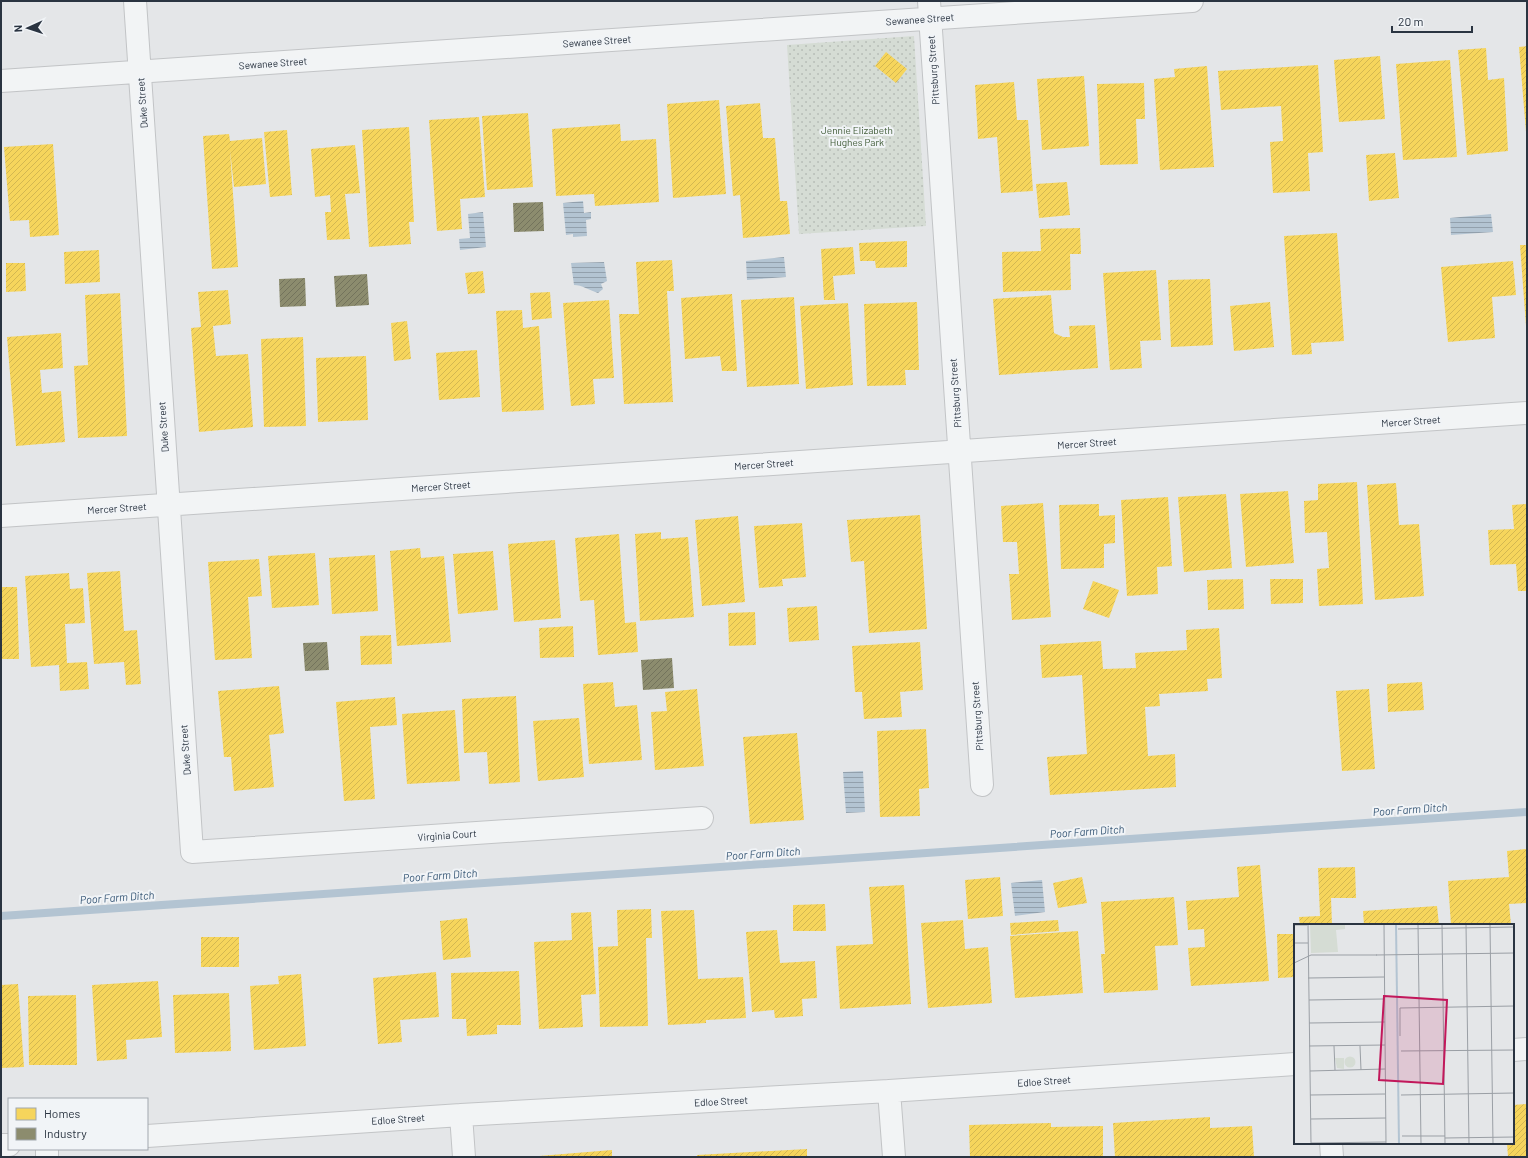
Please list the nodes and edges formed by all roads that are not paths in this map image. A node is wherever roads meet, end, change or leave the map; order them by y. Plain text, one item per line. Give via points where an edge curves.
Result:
1 (135, 1) edge
2 (1192, 1) edge
3 (929, 10) edge
4 (140, 72) junction
5 (1, 81) edge
6 (1527, 413) edge
7 (959, 451) junction
8 (169, 504) junction
9 (1, 516) edge
10 (982, 785) dead end
11 (702, 818) dead end
12 (192, 852) joint
13 (1527, 1049) edge
14 (1514, 1050) edge
15 (1294, 1064) edge
16 (889, 1091) junction
17 (461, 1115) junction
18 (148, 1136) edge
19 (1331, 1144) edge
20 (464, 1157) edge
21 (894, 1157) edge
22 (1332, 1157) edge

1 - 4 street, Duke Street
2 - 3 street, Sewanee Street
3 - 4 street, Sewanee Street
3 - 7 street, Pittsburg Street
4 - 5 street, Sewanee Street
4 - 8 street, Duke Street
6 - 7 street, Mercer Street
7 - 8 street, Mercer Street
7 - 10 street, Pittsburg Street
8 - 9 street, Mercer Street
8 - 12 street, Duke Street
11 - 12 street, Virginia Court
13 - 14 street
15 - 16 street, Edloe Street
16 - 17 street, Edloe Street
16 - 21 street
17 - 18 street, Edloe Street
17 - 20 street
19 - 22 street

